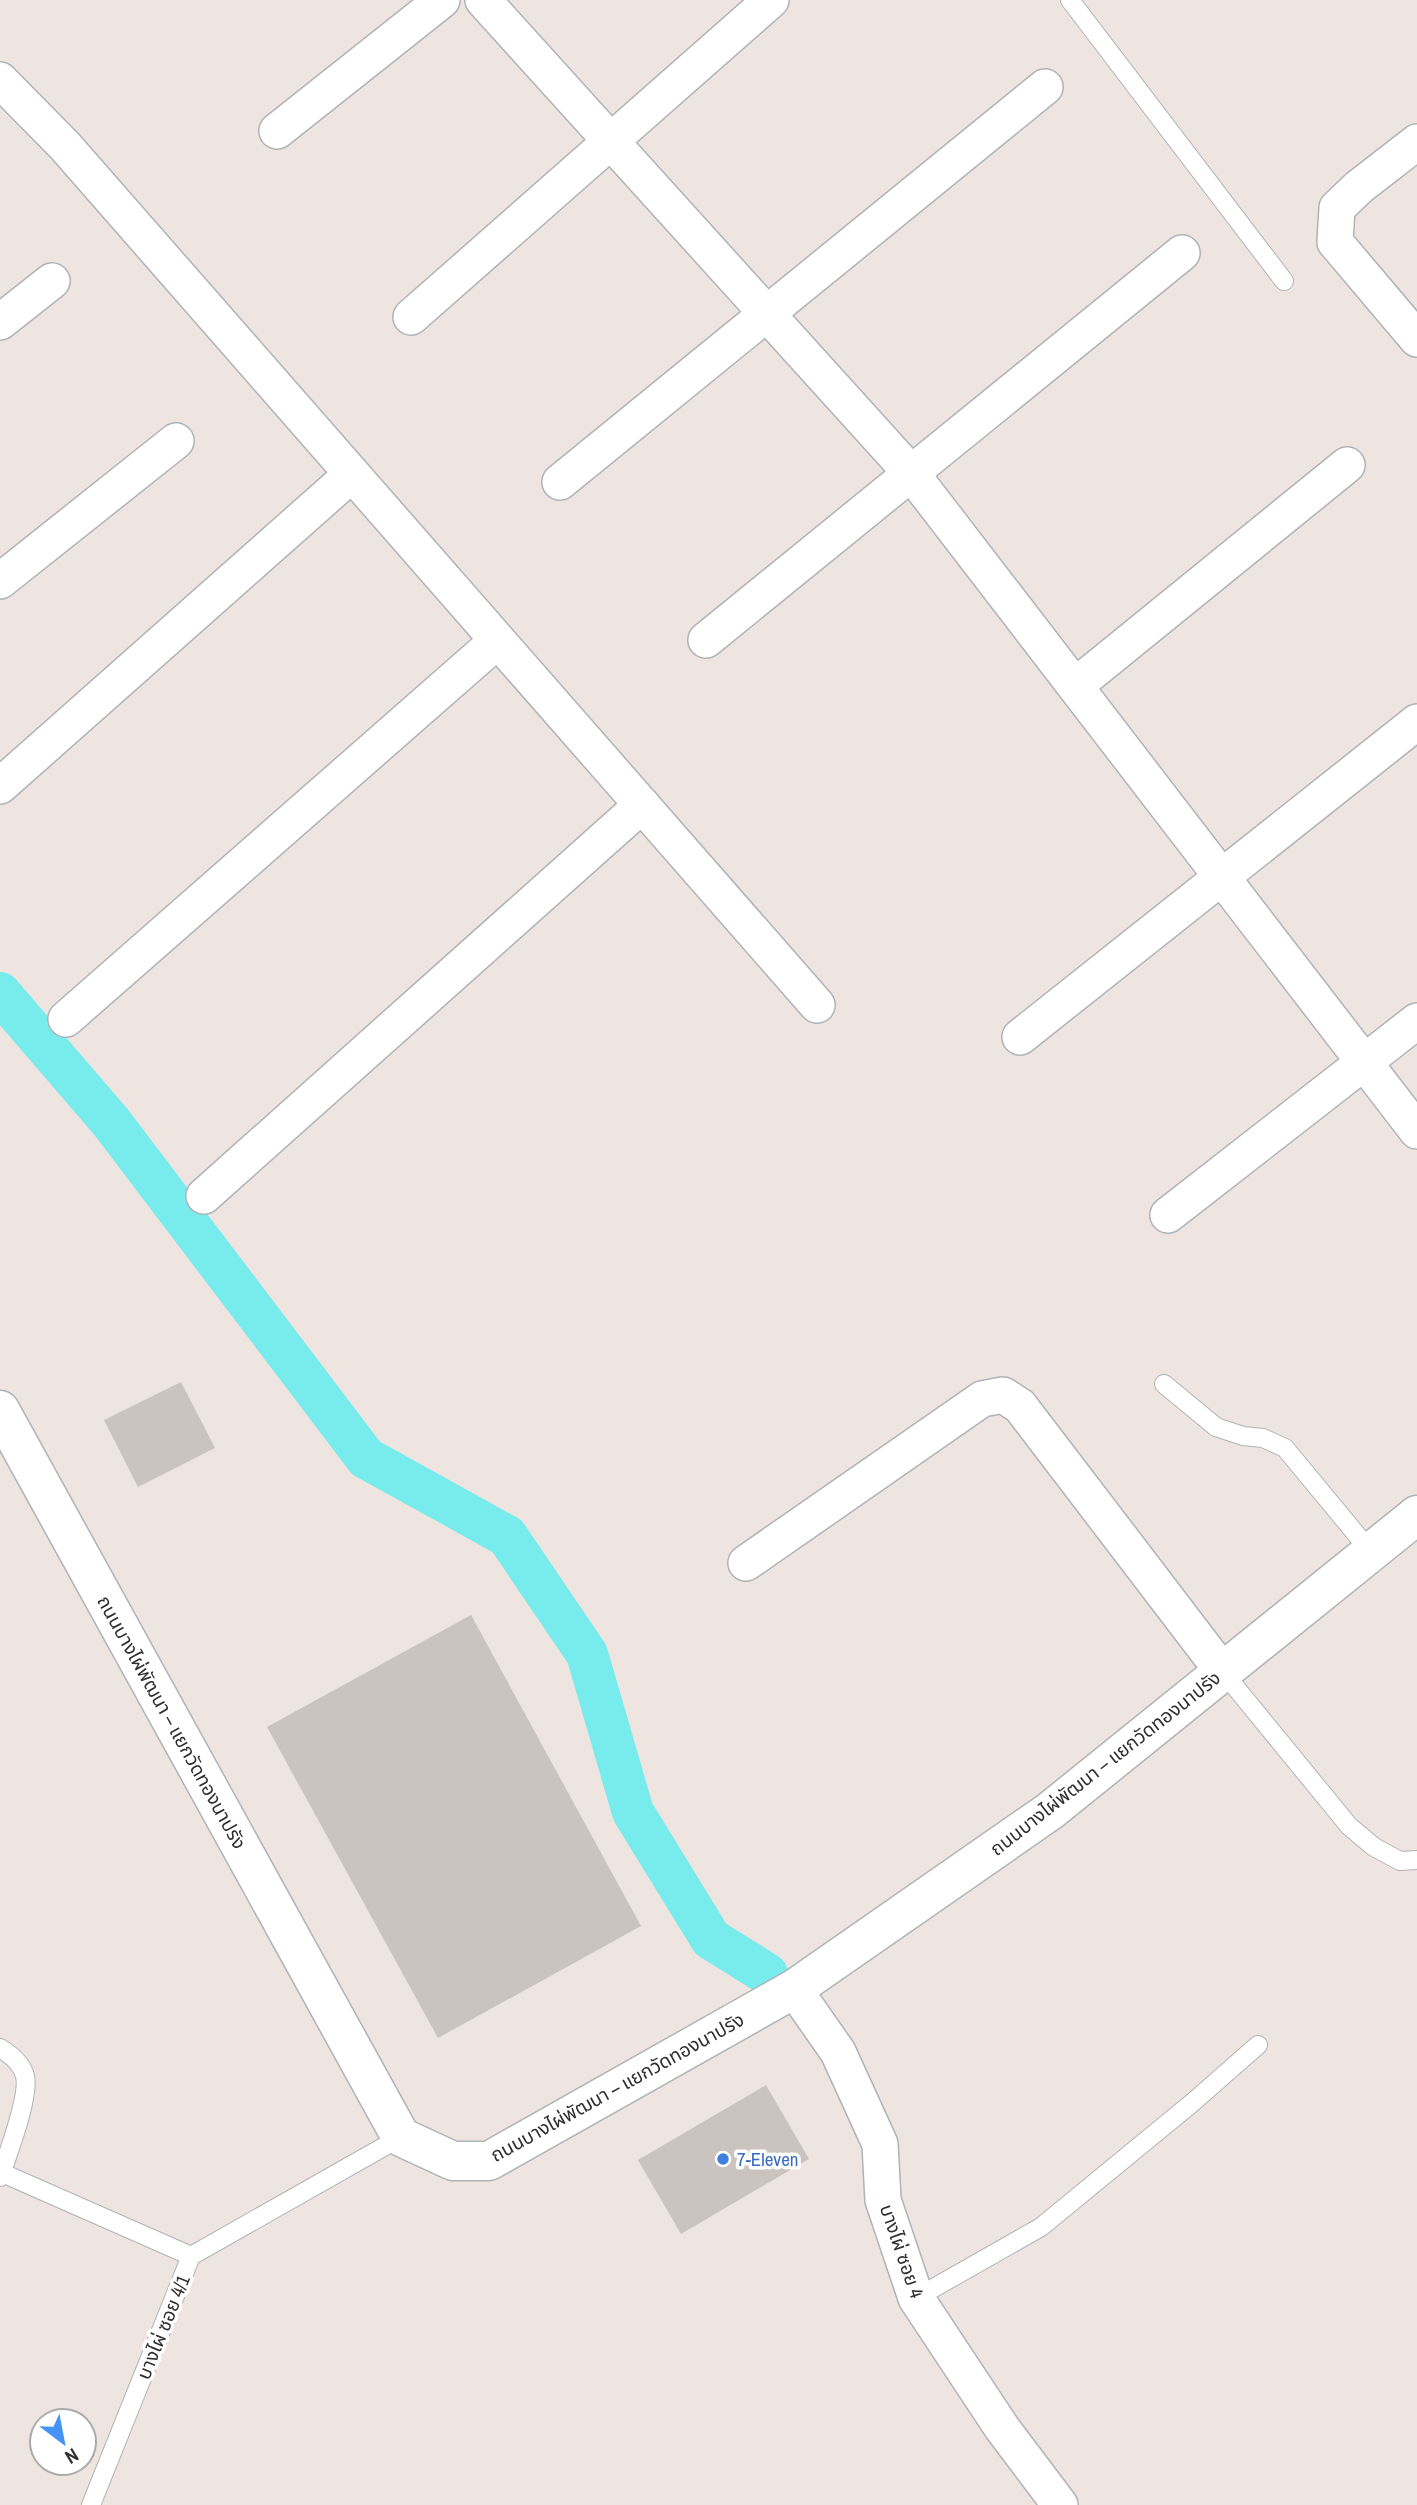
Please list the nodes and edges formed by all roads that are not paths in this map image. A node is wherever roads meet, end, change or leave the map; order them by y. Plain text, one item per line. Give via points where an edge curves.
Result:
1 (442, 0) edge
2 (483, 0) edge
3 (771, 0) edge
4 (1070, 0) edge
5 (0, 80) edge
6 (1045, 87) dead end
7 (277, 131) dead end
8 (611, 141) junction
9 (1417, 142) edge
10 (1182, 253) dead end
11 (52, 281) dead end
12 (1284, 281) dead end
13 (766, 313) junction
14 (411, 317) dead end
15 (0, 322) edge
16 (1417, 339) edge
17 (176, 441) dead end
18 (1347, 465) dead end
19 (911, 473) junction
20 (352, 474) junction
21 (559, 482) dead end
22 (0, 581) edge
23 (706, 640) dead end
24 (497, 641) junction
25 (1075, 686) junction
26 (1417, 722) edge
27 (0, 786) edge
28 (642, 805) junction
29 (1221, 877) junction
30 (817, 1005) dead end
31 (66, 1019) dead end
32 (1417, 1021) edge
33 (1020, 1037) dead end
34 (1364, 1062) junction
35 (1417, 1131) edge
36 (204, 1196) dead end
37 (1168, 1215) dead end
38 (1164, 1384) dead end
39 (0, 1410) edge
40 (1417, 1515) edge
41 (1371, 1552) junction
42 (746, 1563) dead end
43 (1223, 1672) junction
44 (1417, 1860) edge
45 (794, 1989) junction
46 (1258, 2045) dead end
47 (0, 2048) edge
48 (401, 2137) junction
49 (0, 2174) edge
50 (191, 2256) junction
51 (916, 2298) junction
52 (91, 2505) edge
53 (1060, 2505) edge

1 - 7 street
2 - 8 street
3 - 8 street
4 - 12 lane
5 - 20 street via 65,146
6 - 13 street
8 - 13 street
8 - 14 street
9 - 16 street via 1337,208 1335,242
10 - 19 street
11 - 15 street
13 - 19 street
13 - 21 street
17 - 22 street
18 - 25 street
19 - 23 street
19 - 25 street
20 - 24 street
20 - 27 street
24 - 28 street
24 - 31 street
25 - 29 street
26 - 29 street
28 - 30 street
28 - 36 street
29 - 33 street
29 - 34 street
32 - 34 street
34 - 35 street
34 - 37 street
38 - 41 lane via 1216,1427 1285,1448
39 - 48 street, ถนนบางไผ่พัฒนา – แยกวัดทองนาปรัง
40 - 41 street, ถนนบางไผ่พัฒนา – แยกวัดทองนาปรัง
41 - 43 street, ถนนบางไผ่พัฒนา – แยกวัดทองนาปรัง
42 - 43 street via 982,1399 1003,1395 1020,1406
43 - 44 lane via 1349,1826 1400,1861
43 - 45 street, ถนนบางไผ่พัฒนา – แยกวัดทองนาปรัง via 1050,1811
45 - 48 street, ถนนบางไผ่พัฒนา – แยกวัดทองนาปรัง via 489,2161 453,2161
45 - 51 street, บางไผ่ ซอย 4 via 838,2052 880,2144 883,2200
46 - 51 lane via 1041,2227
47 - 49 lane via 11,2054 24,2076 23,2101
48 - 50 lane, บางไผ่ ซอย 4/1
49 - 50 lane
50 - 52 lane, บางไผ่ ซอย 4/1
51 - 53 street, บางไผ่ ซอย 4 via 1002,2428

